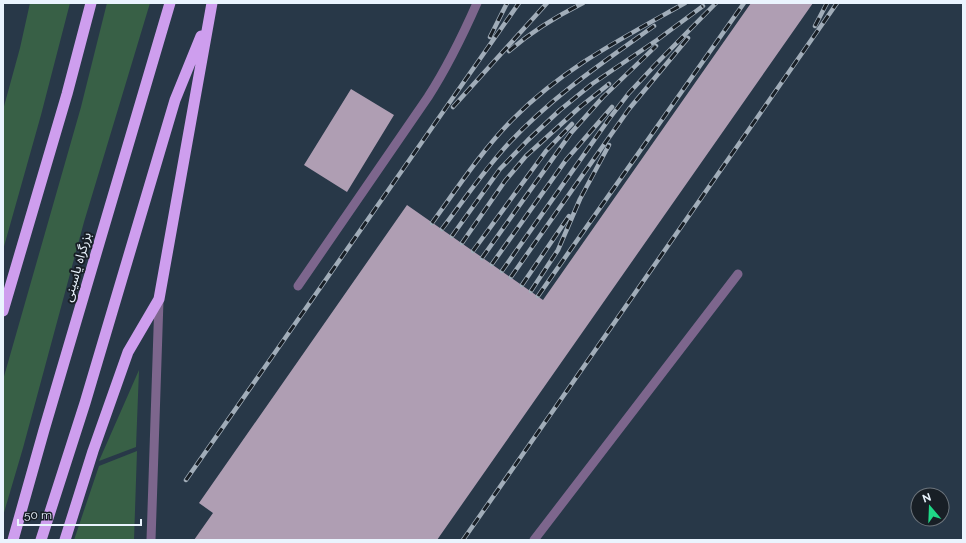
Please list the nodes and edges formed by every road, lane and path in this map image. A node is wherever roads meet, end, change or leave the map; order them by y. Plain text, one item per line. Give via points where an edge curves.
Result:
1 (91, 3) edge
2 (170, 3) edge
3 (212, 3) edge
4 (477, 3) edge
5 (209, 14) junction
6 (738, 274) dead end
7 (298, 286) dead end
8 (159, 299) junction
9 (3, 311) edge
10 (13, 540) edge
11 (41, 540) edge
12 (65, 540) edge
13 (151, 540) edge
14 (534, 540) edge

1 - 9 highway
2 - 10 highway, بزرگراه یاسینی
3 - 5 highway
4 - 7 lane via 448,67
5 - 8 highway
5 - 11 highway via 175,100 85,403
6 - 14 lane
8 - 12 highway via 128,352
8 - 13 lane

